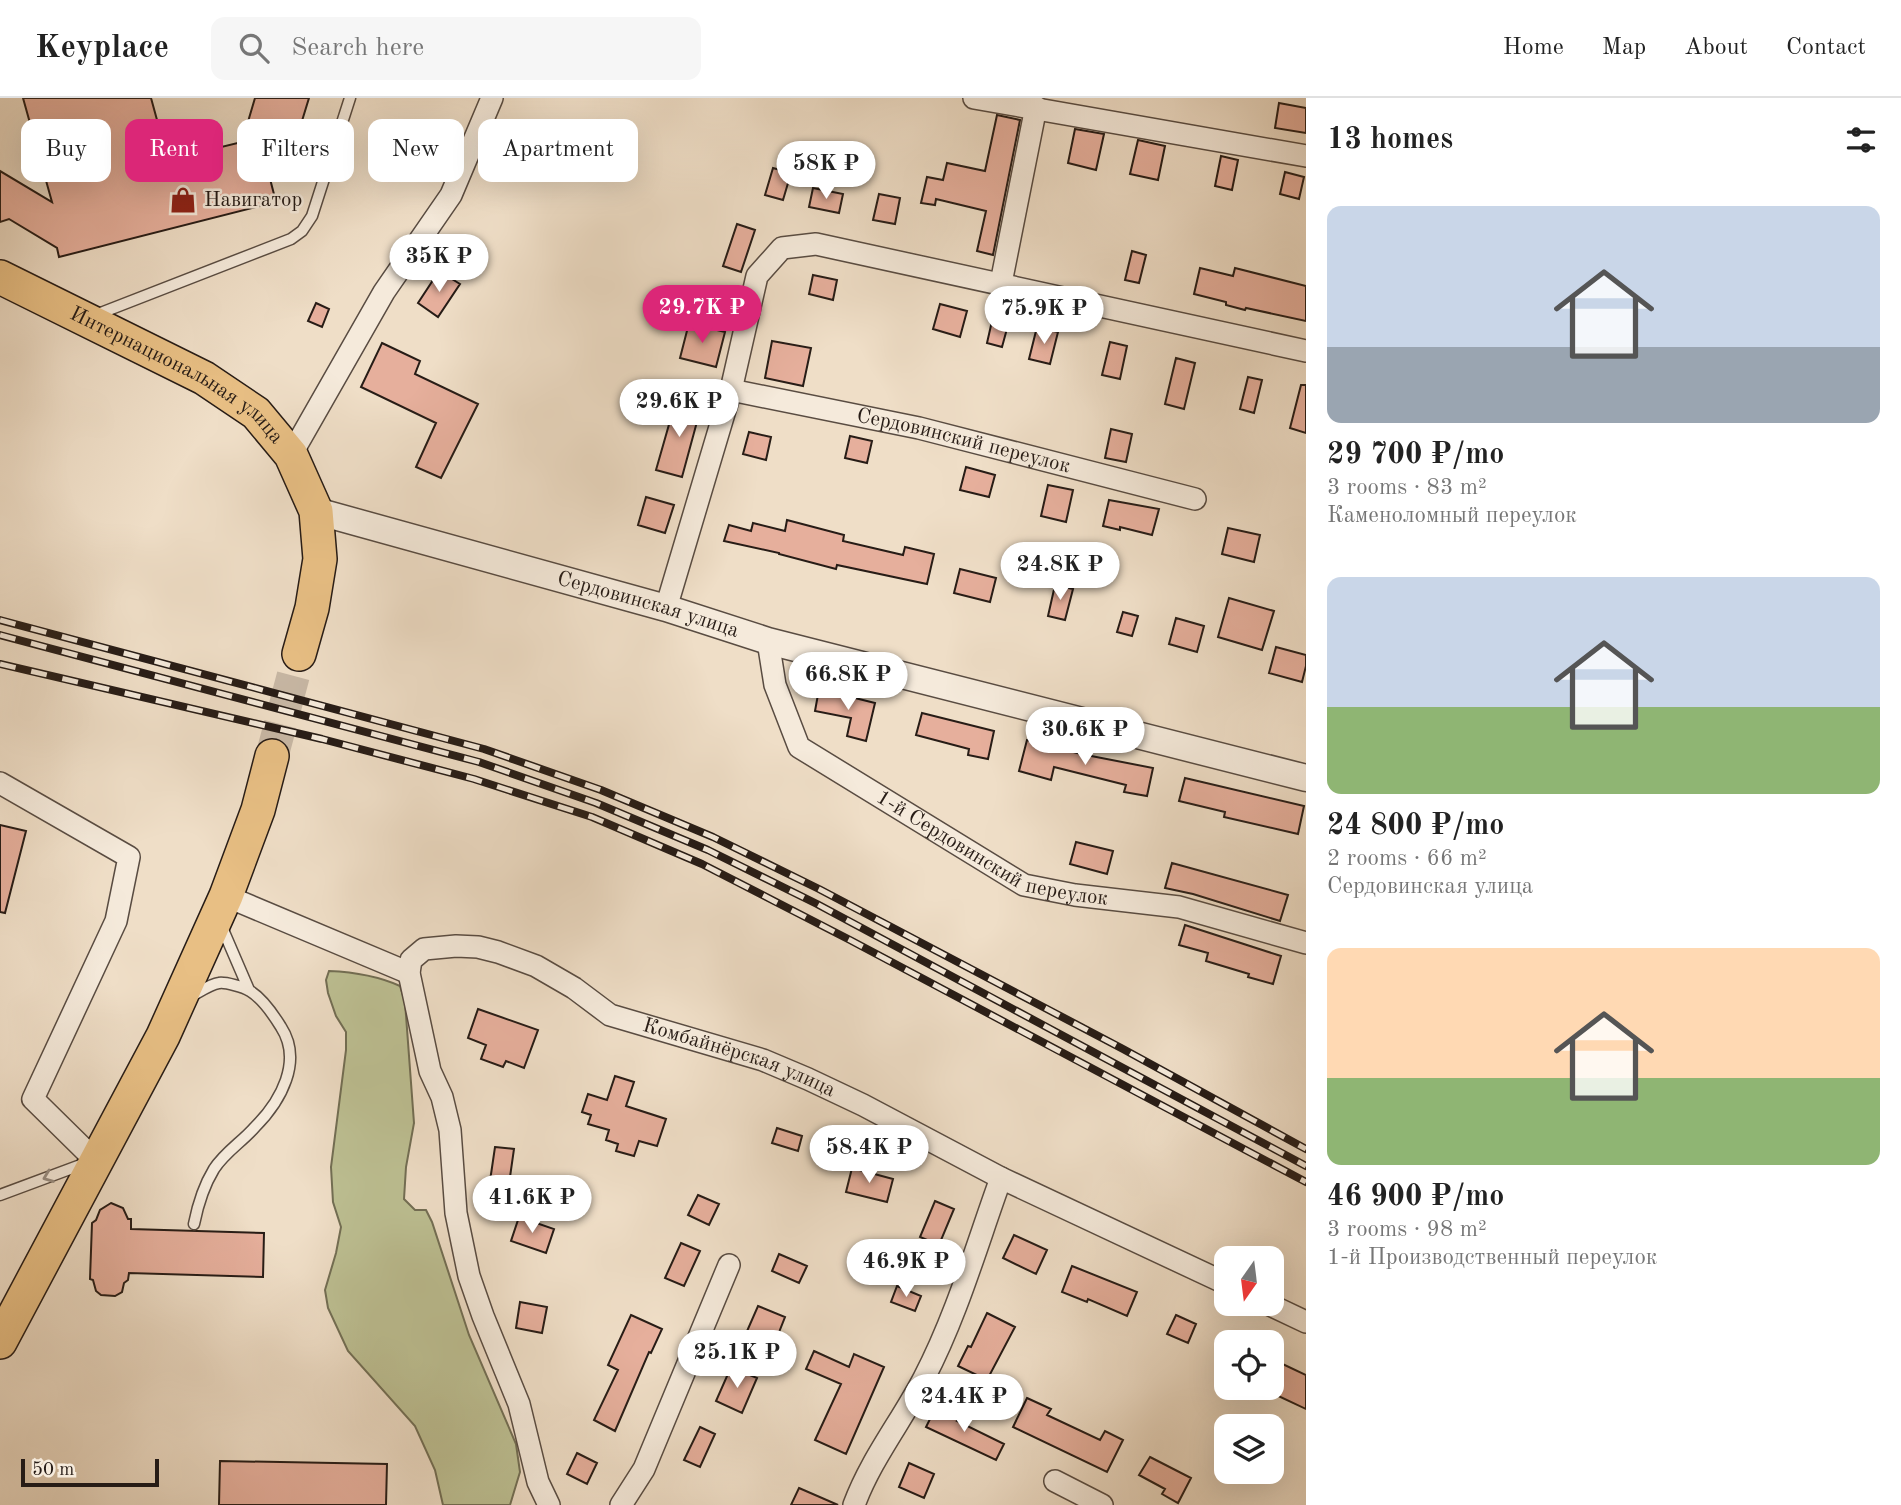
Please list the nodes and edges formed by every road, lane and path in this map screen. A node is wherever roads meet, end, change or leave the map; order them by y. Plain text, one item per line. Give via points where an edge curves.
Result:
1 (350, 98) edge
2 (492, 98) edge
3 (974, 98) edge
4 (1036, 107) junction
5 (1306, 156) edge
6 (0, 277) edge
7 (1001, 283) junction
8 (85, 319) junction
9 (1306, 351) edge
10 (731, 390) junction
11 (291, 455) junction
12 (1195, 499) dead end
13 (316, 511) junction
14 (666, 608) junction
15 (768, 641) junction
16 (299, 654) tunnel mouth
17 (272, 756) tunnel mouth
18 (1306, 778) edge
19 (0, 783) edge
20 (221, 906) junction
21 (1306, 943) edge
22 (409, 973) junction
23 (249, 990) junction
24 (178, 1002) junction
25 (95, 1160) junction
26 (1001, 1178) junction
27 (0, 1195) edge
28 (194, 1224) dead end
29 (729, 1265) dead end
30 (1214, 1278) edge
31 (1284, 1312) edge
32 (1306, 1322) edge
33 (0, 1342) edge
34 (1055, 1481) dead end
35 (549, 1505) edge
36 (621, 1505) edge
37 (854, 1505) edge
38 (1102, 1505) edge

1 - 8 lane via 312,216 302,231
2 - 11 street via 451,195 384,292
3 - 4 street
4 - 5 street
4 - 7 street
6 - 8 main road, Интернациональная улица
7 - 9 street
7 - 10 street via 816,244 782,248 758,275
8 - 11 main road, Интернациональная улица via 204,378 256,412
10 - 12 street, Сердовинский переулок via 919,428
10 - 14 street
11 - 13 main road, Интернациональная улица
13 - 14 street, Сердовинская улица
13 - 16 main road, Интернациональная улица via 320,559
14 - 15 street, Сердовинская улица
15 - 18 street, Сердовинская улица
15 - 21 street, 1-й Сердовинский переулок via 775,685 799,747 1024,886 1179,908
17 - 20 main road via 258,810
19 - 25 street via 129,857 116,921 33,1099
20 - 22 street
20 - 23 lane
20 - 24 main road
22 - 26 street, Комбайнёрская улица via 411,960 424,950 456,946 498,952 555,975 610,1015 763,1060 863,1105
22 - 35 street via 430,1071 450,1130 456,1213 469,1276 519,1404 538,1482
23 - 24 lane via 219,983
23 - 28 lane via 288,1037 291,1065 277,1100 215,1168 199,1199
24 - 25 main road
25 -> 27 lane
25 - 33 main road
26 - 30 street, Комбайнёрская улица
26 - 37 street via 954,1310 924,1378 865,1476
29 - 36 street via 644,1469
31 - 32 street
34 - 38 street

